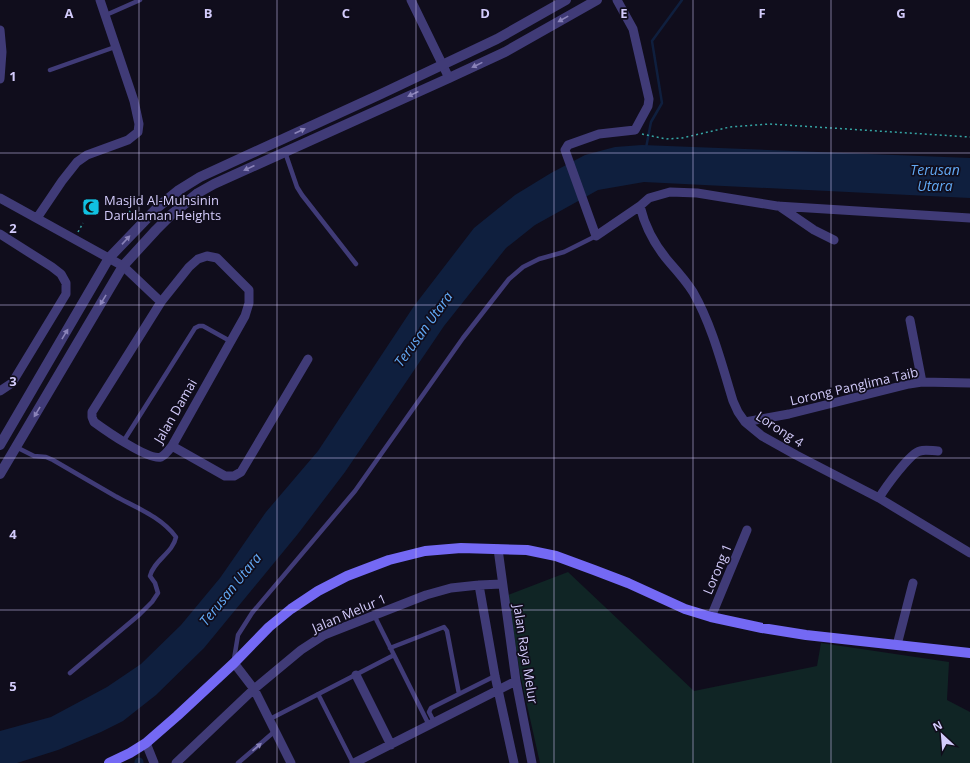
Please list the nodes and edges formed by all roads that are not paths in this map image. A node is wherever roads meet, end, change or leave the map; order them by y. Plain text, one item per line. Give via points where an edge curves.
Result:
1 (100, 0) edge
2 (140, 0) edge
3 (411, 0) edge
4 (566, 0) edge
5 (598, 0) edge
6 (617, 0) edge
7 (106, 16) junction
8 (0, 30) edge
9 (115, 47) junction
10 (442, 65) junction
11 (50, 70) dead end
12 (449, 78) junction
13 (0, 79) edge
14 (285, 152) junction
15 (0, 198) edge
16 (640, 206) junction
17 (778, 206) junction
18 (37, 218) junction
19 (970, 218) edge
20 (595, 233) junction
21 (0, 234) edge
22 (834, 240) dead end
23 (109, 258) junction
24 (356, 264) dead end
25 (123, 266) junction
26 (161, 302) junction
27 (910, 320) dead end
28 (230, 341) junction
29 (308, 359) dead end
30 (922, 382) junction
31 (970, 383) edge
32 (0, 392) edge
33 (745, 422) junction
34 (10, 426) junction
35 (0, 431) edge
36 (124, 442) junction
37 (0, 445) edge
38 (172, 446) junction
39 (16, 447) junction
40 (938, 452) dead end
41 (4, 459) edge
42 (1, 472) edge
43 (880, 498) junction
44 (747, 530) dead end
45 (498, 549) junction
46 (970, 553) edge
47 (913, 583) dead end
48 (479, 584) junction
49 (502, 584) junction
50 (374, 615) junction
51 (711, 617) junction
52 (897, 645) junction
53 (390, 648) junction
54 (970, 652) edge
55 (394, 655) junction
56 (234, 663) junction
57 (70, 673) dead end
58 (356, 675) junction
59 (495, 676) junction
60 (516, 681) junction
61 (254, 689) junction
62 (499, 690) junction
63 (318, 694) junction
64 (459, 694) junction
65 (270, 719) junction
66 (432, 723) junction
67 (275, 731) junction
68 (146, 743) junction
69 (391, 745) junction
70 (115, 762) edge
71 (154, 763) edge
72 (176, 763) edge
73 (238, 763) edge
74 (291, 763) edge
75 (353, 763) edge
76 (514, 763) edge
77 (532, 763) edge

1 - 7 street
2 - 7 lane
3 - 10 street
4 - 10 street via 497,39
5 -> 12 street via 505,52
6 - 20 street via 633,29 650,99 635,130 600,134 568,145 566,150
7 - 9 street
8 - 13 street
9 - 11 lane
9 - 18 street via 134,102 139,124 138,132 128,140 87,155 77,162
10 - 12 street
23 -> 10 street via 158,207 200,177
12 -> 14 street
14 - 24 lane via 302,195
14 -> 25 street via 198,193 172,214
15 - 18 street
16 - 17 street via 649,198 670,192 697,193
16 - 20 street
16 - 33 street, Lorong 4 via 647,227 659,248 684,278 703,310 733,401
17 - 19 street
17 - 22 street
18 - 23 street
20 - 56 lane via 564,252 539,259 509,279 463,338 355,491 252,613 238,635
21 - 32 street via 47,263 61,274 66,283 66,294 12,383
23 - 25 street
34 -> 23 street
25 - 26 street
25 -> 39 street
26 - 28 street, Jalan Damai via 189,267 207,256 217,258 249,290 245,316
26 - 36 street, Jalan Damai via 92,412 94,422
27 - 30 street
28 - 36 lane via 203,326 195,328
28 - 38 street, Jalan Damai
29 - 38 street via 241,472 234,476 225,476
30 - 31 street, Lorong Panglima Taib
30 - 33 street, Lorong Panglima Taib via 790,414
33 - 43 street, Lorong 4 via 762,436
34 - 35 street
34 - 37 street
36 - 38 street, Jalan Damai via 154,458 165,454
39 - 41 street
39 - 57 lane via 34,456 53,460 148,513 169,528 176,537 175,544 152,570 150,576 158,593 152,602
40 - 43 street via 919,451 913,455 890,481
41 - 42 street
43 - 46 street, Lorong 4
44 - 51 street, Lorong 1
45 - 49 street, Jalan Raya Melur
45 - 51 main road via 527,550 556,556 628,583 685,609
45 - 56 main road via 461,548 425,551 389,560 347,576 291,609 269,627
47 - 52 street
48 - 49 street, Jalan Melur 1
48 - 50 street, Jalan Melur 1 via 426,595
48 - 59 street
49 - 60 street, Jalan Raya Melur
50 - 53 lane
50 - 61 street, Jalan Melur 1 via 312,642
51 - 52 main road via 762,628
52 - 54 main road
53 - 55 lane
53 - 64 lane via 444,627 447,631
55 - 58 lane
55 - 66 lane
56 - 61 street
56 - 68 main road
58 - 63 lane
58 - 69 street
59 - 62 street
59 - 64 lane
60 - 62 street
60 - 77 street, Jalan Raya Melur
61 - 65 street
61 - 72 street, Jalan Melur 1
62 - 66 street
62 - 76 street
63 - 65 lane
63 - 75 lane
64 - 66 lane via 430,710
65 - 67 street
66 - 69 street
73 -> 67 lane
67 - 74 street
68 - 70 main road
68 - 71 street
69 - 75 street

